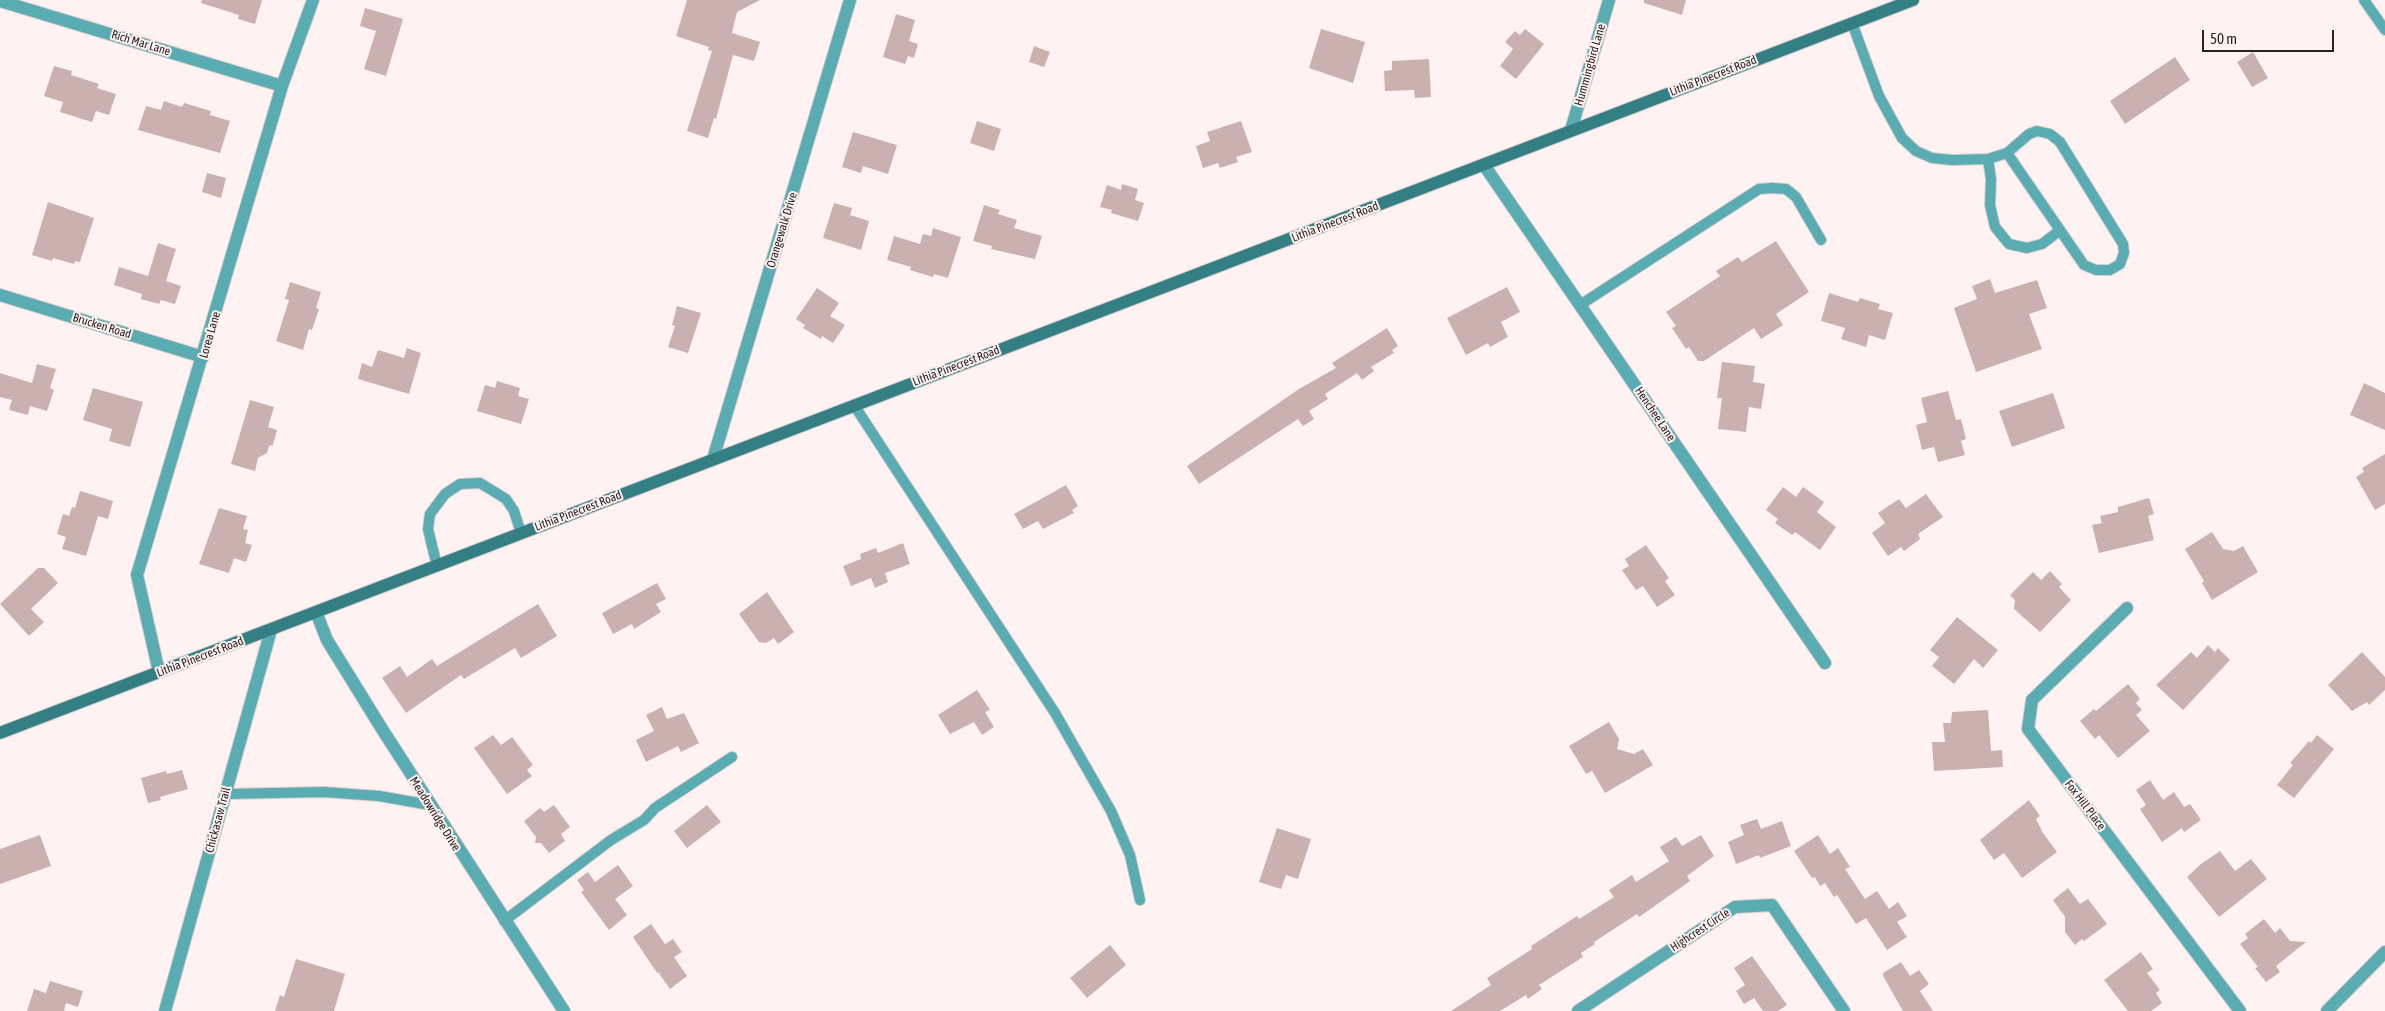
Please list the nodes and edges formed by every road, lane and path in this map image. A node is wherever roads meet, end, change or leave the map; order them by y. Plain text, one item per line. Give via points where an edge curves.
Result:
1 (0, 0) edge
2 (313, 0) edge
3 (850, 0) edge
4 (1609, 0) edge
5 (1913, 0) edge
6 (2364, 0) edge
7 (1852, 23) junction
8 (2385, 30) edge
9 (282, 86) junction
10 (1571, 130) junction
11 (2007, 153) junction
12 (1988, 159) junction
13 (1484, 165) junction
14 (2059, 231) junction
15 (1821, 240) dead end
16 (0, 295) edge
17 (1580, 305) junction
18 (203, 357) junction
19 (854, 405) junction
20 (713, 459) junction
21 (521, 533) junction
22 (437, 566) junction
23 (2127, 608) dead end
24 (316, 612) junction
25 (271, 630) junction
26 (1825, 663) dead end
27 (159, 672) junction
28 (0, 733) edge
29 (732, 757) dead end
30 (225, 794) junction
31 (430, 806) junction
32 (1140, 900) dead end
33 (504, 921) junction
34 (2383, 958) edge
35 (165, 1011) edge
36 (564, 1011) edge
37 (1578, 1011) edge
38 (1844, 1011) edge
39 (2240, 1011) edge
40 (2327, 1011) edge

1 - 9 street, Rich Mar Lane
2 - 9 street, Lorea Lane
3 - 20 street, Orangewalk Drive
4 - 10 street, Hummingbird Lane
5 - 7 main road, Lithia Pinecrest Road
6 - 8 lane
7 - 10 main road, Lithia Pinecrest Road
7 - 12 lane via 1879,96 1902,138 1932,158
9 - 18 street, Lorea Lane
10 - 13 main road, Lithia Pinecrest Road
11 - 12 lane
11 - 14 lane
11 - 14 lane via 2037,131 2050,134 2060,142 2123,244 2120,264 2110,270 2096,270 2084,265
12 - 14 lane via 1990,206 1995,227 2009,244 2027,248 2042,244
13 - 17 street, Henchee Lane
13 - 19 main road, Lithia Pinecrest Road
15 - 17 lane via 1796,197 1786,189 1759,190
16 - 18 street, Brucken Road
17 - 26 street, Henchee Lane
18 - 27 street, Lorea Lane via 137,575
19 - 20 main road, Lithia Pinecrest Road
19 - 32 lane via 1055,713 1111,811 1130,855
20 - 21 main road, Lithia Pinecrest Road
21 - 22 main road, Lithia Pinecrest Road
21 - 22 lane via 506,499 480,483 460,484 445,494 430,514 428,529
22 - 24 main road, Lithia Pinecrest Road
23 - 39 street, Fox Hill Place via 2032,700 2028,729
24 - 25 main road, Lithia Pinecrest Road
24 - 31 street, Meadowridge Drive via 327,640
25 - 27 main road, Lithia Pinecrest Road
25 - 30 street, Chickasaw Trail
27 - 28 main road, Lithia Pinecrest Road
29 - 33 lane via 655,808 644,820 611,840
30 - 31 lane via 324,792 379,796
30 - 35 street, Chickasaw Trail
31 - 33 street, Meadowridge Drive
33 - 36 street, Meadowridge Drive
34 - 40 street
37 - 38 street, Highcrest Circle via 1735,907 1772,905

